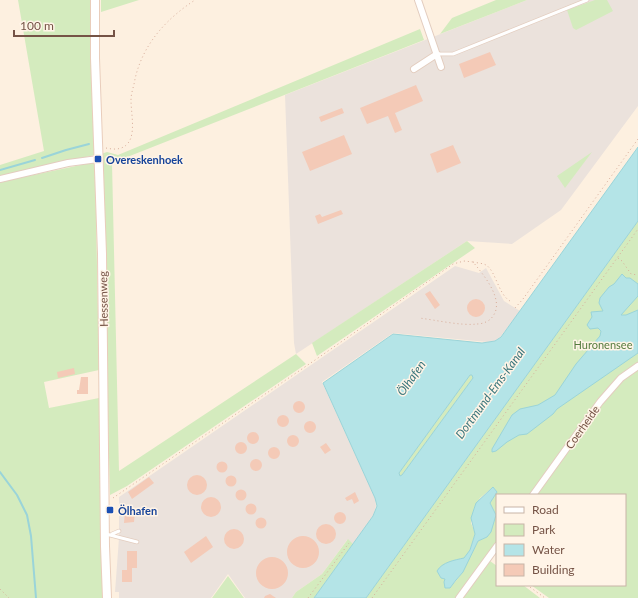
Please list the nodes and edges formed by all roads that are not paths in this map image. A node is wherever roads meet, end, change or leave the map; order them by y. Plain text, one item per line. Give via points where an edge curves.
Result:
1 (95, 0) edge
2 (418, 0) edge
3 (587, 0) edge
4 (437, 54) junction
5 (441, 67) dead end
6 (414, 69) dead end
7 (98, 159) junction
8 (0, 179) edge
9 (638, 366) edge
10 (534, 494) edge
11 (119, 531) dead end
12 (108, 534) junction
13 (137, 542) dead end
14 (496, 547) edge
15 (107, 598) edge
16 (459, 598) edge

1 - 7 street, Hessenweg via 94,58
2 - 4 street
3 - 4 lane via 454,54
4 - 5 street
4 - 6 street
7 - 8 street via 68,163
7 - 12 street, Hessenweg via 102,254 105,501
9 - 10 street, Coerheide via 621,378 600,402
11 - 12 lane
12 - 13 lane
12 - 15 street, Hessenweg
14 - 16 street

